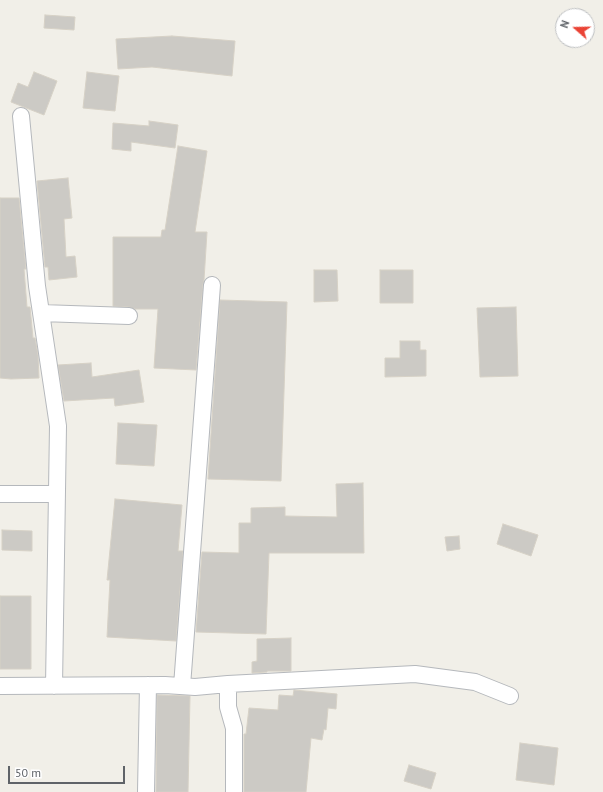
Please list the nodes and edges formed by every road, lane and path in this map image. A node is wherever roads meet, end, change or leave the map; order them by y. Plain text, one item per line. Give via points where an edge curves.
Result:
1 (21, 116) dead end
2 (212, 285) dead end
3 (41, 313) junction
4 (129, 316) dead end
5 (0, 494) edge
6 (57, 494) junction
7 (228, 684) junction
8 (148, 685) junction
9 (0, 686) edge
10 (54, 686) junction
11 (182, 686) junction
12 (510, 696) dead end
13 (146, 792) edge
14 (234, 792) edge

1 - 3 street
2 - 11 street
3 - 4 street
3 - 6 street via 58,426
5 - 6 street
6 - 10 street
7 - 11 street
7 - 12 street via 415,674 475,682
7 - 14 street via 228,707 234,728
8 - 10 street
8 - 11 street
8 - 13 street
9 - 10 street

